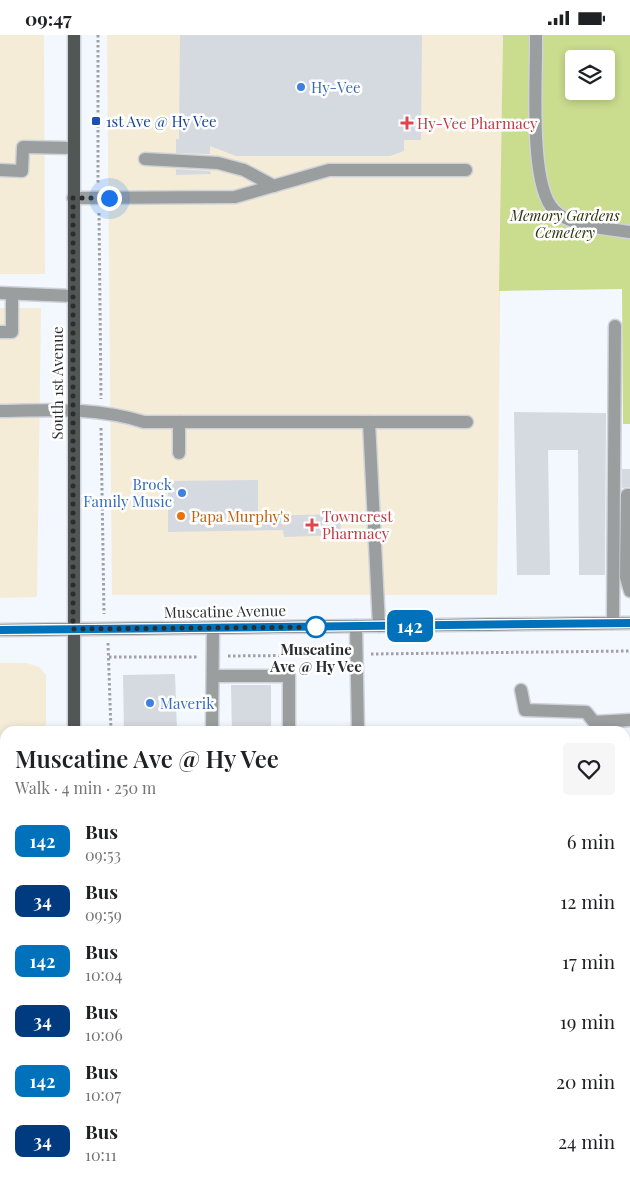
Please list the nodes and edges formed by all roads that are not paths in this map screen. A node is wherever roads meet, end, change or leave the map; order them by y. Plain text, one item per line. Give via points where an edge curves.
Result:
1 (74, 35) edge
2 (536, 35) edge
3 (73, 148) junction
4 (145, 159) dead end
5 (0, 170) edge
6 (466, 170) dead end
7 (274, 186) junction
8 (73, 198) junction
9 (630, 232) edge
10 (6, 293) edge
11 (73, 296) junction
12 (615, 326) dead end
13 (0, 332) edge
14 (73, 409) junction
15 (0, 411) edge
16 (179, 421) junction
17 (369, 422) junction
18 (467, 422) dead end
19 (179, 453) dead end
20 (630, 495) edge
21 (630, 591) edge
22 (613, 623) junction
23 (630, 623) edge
24 (379, 626) junction
25 (356, 627) junction
26 (213, 628) junction
27 (73, 629) junction
28 (0, 630) edge
29 (213, 676) junction
30 (520, 690) dead end
31 (630, 720) edge
32 (74, 726) edge
33 (212, 726) edge
34 (289, 726) edge
35 (358, 726) edge

1 - 3 main road, South 1st Avenue
2 - 9 street via 537,163 542,189 554,210 571,220
3 - 5 street via 23,147 22,171
3 - 8 main road, South 1st Avenue
4 - 7 street via 218,163 244,170
6 - 7 street via 329,170
7 - 8 street via 234,197
8 - 11 main road, South 1st Avenue
10 - 11 street
10 - 13 street via 12,332
11 - 14 main road, South 1st Avenue
12 - 22 street
14 - 15 street
14 - 16 street via 101,411 144,422
14 - 27 main road, South 1st Avenue
16 - 17 street
16 - 19 street
17 - 18 street
17 - 24 street
20 - 21 street via 627,495 626,577
22 - 23 main road, Muscatine Avenue
22 - 24 main road, Muscatine Avenue
24 - 25 main road, Muscatine Avenue
25 - 26 main road, Muscatine Avenue
25 - 35 street
26 - 27 main road, Muscatine Avenue
26 - 29 street
27 - 28 main road, Muscatine Avenue
27 - 32 main road, South 1st Avenue
29 - 33 street
29 - 34 street via 289,676
30 - 31 street via 525,710 586,712 594,722

